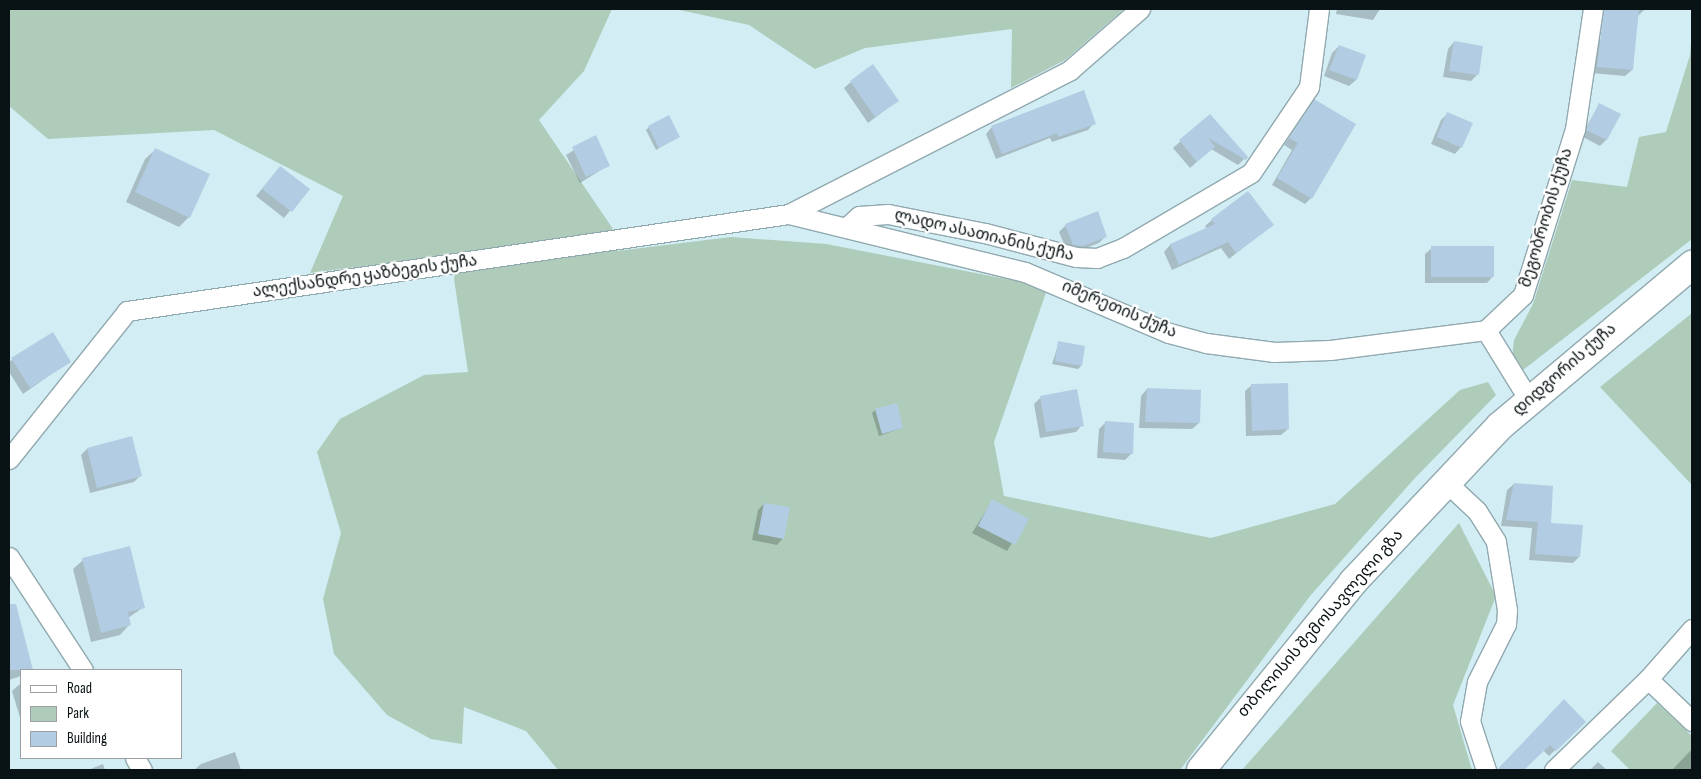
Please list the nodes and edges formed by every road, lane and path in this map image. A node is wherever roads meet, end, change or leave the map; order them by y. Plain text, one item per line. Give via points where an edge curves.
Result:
1 (1140, 9) edge
2 (1319, 9) edge
3 (1593, 9) edge
4 (789, 214) junction
5 (847, 228) junction
6 (1692, 265) edge
7 (1486, 330) junction
8 (1529, 400) junction
9 (9, 459) edge
10 (1446, 482) junction
11 (9, 557) edge
12 (1692, 629) edge
13 (82, 669) edge
14 (1648, 679) junction
15 (1692, 721) edge
16 (136, 759) edge
17 (142, 770) edge
18 (1201, 770) edge
19 (1486, 770) edge
20 (1554, 770) edge

1 - 4 street via 1070,70
2 - 5 street, ლადო ასათიანის ქუჩა via 1308,87 1251,173 1123,248 1098,258 1076,257 985,233 888,214 858,216
3 - 7 street, მეგობრობის ქუჩა via 1575,129 1523,295
4 - 5 street, იმერეთის ქუჩა
4 - 9 street, ალექსანდრე ყაზბეგის ქუჩა via 127,310
5 - 7 street, იმერეთის ქუჩა via 1025,272 1169,334 1206,343 1274,352 1330,350
6 - 8 highway, დიდგორის ქუჩა
7 - 8 street
8 - 10 highway, დიდგორის ქუჩა
10 - 18 highway, თბილისის შემოსავლელი გზა via 1353,582
10 - 19 street via 1477,511 1496,542 1508,610 1506,624 1477,682 1470,721
11 - 13 street
12 - 14 street
14 - 15 street
14 - 20 street
16 - 17 street

